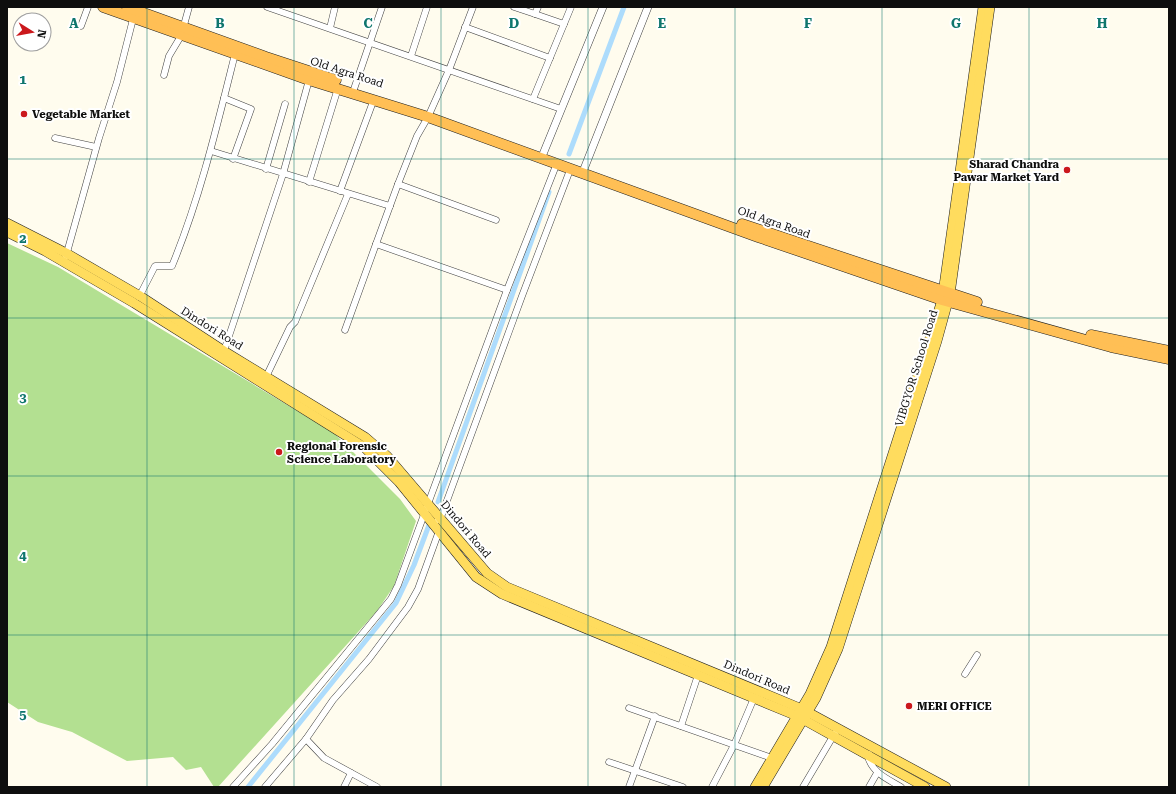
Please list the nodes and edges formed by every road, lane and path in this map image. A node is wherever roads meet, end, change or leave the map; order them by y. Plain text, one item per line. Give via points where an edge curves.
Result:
1 (88, 7) edge
2 (103, 7) edge
3 (189, 7) edge
4 (267, 7) edge
5 (335, 7) edge
6 (382, 7) edge
7 (427, 7) edge
8 (473, 7) edge
9 (514, 7) edge
10 (538, 7) edge
11 (571, 7) edge
12 (603, 7) edge
13 (648, 7) edge
14 (983, 7) edge
15 (990, 7) edge
16 (132, 12) edge
17 (535, 14) junction
18 (564, 24) junction
19 (81, 26) dead end
20 (465, 27) junction
21 (330, 28) junction
22 (182, 32) junction
23 (370, 42) junction
24 (235, 54) junction
25 (411, 56) junction
26 (550, 58) junction
27 (449, 70) junction
28 (164, 74) dead end
29 (309, 80) junction
30 (338, 88) junction
31 (354, 89) junction
32 (224, 98) junction
33 (374, 99) junction
34 (533, 99) junction
35 (285, 104) dead end
36 (562, 109) junction
37 (429, 115) junction
38 (55, 138) dead end
39 (96, 148) junction
40 (210, 151) junction
41 (542, 156) junction
42 (233, 159) junction
43 (557, 163) junction
44 (266, 169) junction
45 (570, 170) junction
46 (583, 172) junction
47 (283, 174) junction
48 (309, 182) junction
49 (398, 184) junction
50 (340, 191) junction
51 (348, 194) junction
52 (390, 206) junction
53 (496, 220) dead end
54 (7, 223) edge
55 (7, 232) edge
56 (376, 244) junction
57 (66, 253) junction
58 (66, 264) junction
59 (507, 290) junction
60 (946, 297) junction
61 (137, 300) junction
62 (346, 330) dead end
63 (224, 351) junction
64 (1169, 351) edge
65 (1169, 359) edge
66 (266, 377) junction
67 (429, 504) junction
68 (425, 514) junction
69 (440, 517) junction
70 (436, 528) junction
71 (977, 655) dead end
72 (965, 674) dead end
73 (698, 675) junction
74 (754, 698) junction
75 (629, 708) dead end
76 (802, 714) junction
77 (654, 716) junction
78 (681, 726) junction
79 (836, 732) junction
80 (306, 739) junction
81 (734, 745) junction
82 (872, 747) junction
83 (868, 757) junction
84 (772, 758) junction
85 (609, 762) dead end
86 (636, 772) junction
87 (351, 773) junction
88 (877, 773) junction
89 (369, 785) edge
90 (233, 787) edge
91 (265, 787) edge
92 (344, 787) edge
93 (377, 787) edge
94 (629, 787) edge
95 (683, 787) edge
96 (712, 787) edge
97 (755, 787) edge
98 (763, 787) edge
99 (803, 787) edge
100 (869, 787) edge
101 (901, 787) edge
102 (925, 787) edge
103 (946, 787) edge

1 - 19 street
2 - 16 highway
3 - 22 street
4 - 21 street
5 - 21 street
6 - 23 street
7 - 25 street
8 - 20 street
9 - 17 street
10 - 17 street
11 - 18 street
12 - 36 street
13 - 46 street
14 - 60 main road, VIBGYOR School Road
15 - 60 main road, VIBGYOR School Road
16 - 22 highway
16 - 39 street via 117,82
17 - 18 street
18 - 26 street
20 - 26 street
20 - 27 street
21 - 23 street
22 - 24 highway
22 - 28 street via 169,56
22 - 31 highway, Old Agra Road
23 - 25 street
23 - 31 street
24 - 29 highway
24 - 32 street
25 - 27 street
26 - 34 street
27 - 34 street
27 - 37 street
29 - 30 highway
29 - 47 street
30 - 31 highway
30 - 48 street
31 - 33 highway
31 - 37 highway, Old Agra Road
32 - 40 street
32 - 42 street via 251,109
33 - 37 highway
33 - 50 street
34 - 36 street
35 - 44 street
36 - 41 street
37 - 41 highway
37 - 49 street via 417,136
38 - 39 street
39 - 57 street
40 - 42 street
40 - 61 street via 185,234 172,266 155,266
41 - 43 highway
42 - 44 street
43 - 45 highway
43 - 59 street
44 - 47 street
45 - 46 highway
45 - 69 street
46 - 60 highway via 765,240
47 - 48 street
47 - 63 street
48 - 50 street
49 - 52 street
49 - 53 street
50 - 51 street
51 - 52 street
51 - 66 street via 295,322 290,327
52 - 56 street
54 - 57 main road, Dindori Road
55 - 58 main road
56 - 59 street
56 - 62 street
57 - 58 street
57 - 61 main road, Dindori Road
58 - 61 main road
59 - 67 street
60 - 64 highway via 970,300 1031,320
60 - 65 highway via 1111,347
60 - 76 main road, VIBGYOR School Road via 838,649
61 - 63 main road, Dindori Road
61 - 68 main road via 364,447 399,482
63 - 66 main road, Dindori Road
66 - 67 main road, Dindori Road via 365,437 387,456
67 - 68 street
67 - 69 main road, Dindori Road
68 - 70 main road
68 - 90 street via 410,557 391,599 272,744
69 - 70 street
69 - 76 main road, Dindori Road via 487,573 507,587
70 - 73 main road via 476,577 502,594
70 - 80 street via 426,570 408,607 369,659 333,700
71 - 72 street
73 - 74 main road
73 - 78 street
74 - 76 main road
74 - 81 street
75 - 77 street
76 - 79 main road, Dindori Road
76 - 84 main road
76 - 98 main road
77 - 78 street
77 - 86 street
78 - 81 street
79 - 82 main road, Dindori Road
79 - 83 main road
79 - 99 street
80 - 87 street via 324,758
80 - 91 street
81 - 84 street
81 - 96 street
82 - 83 street
82 - 103 main road, Dindori Road
83 - 88 street
83 - 102 main road
84 - 97 main road
85 - 86 street
86 - 94 street
86 - 95 street
87 - 89 street
87 - 92 street
88 - 100 street
88 - 101 street
89 - 93 street

